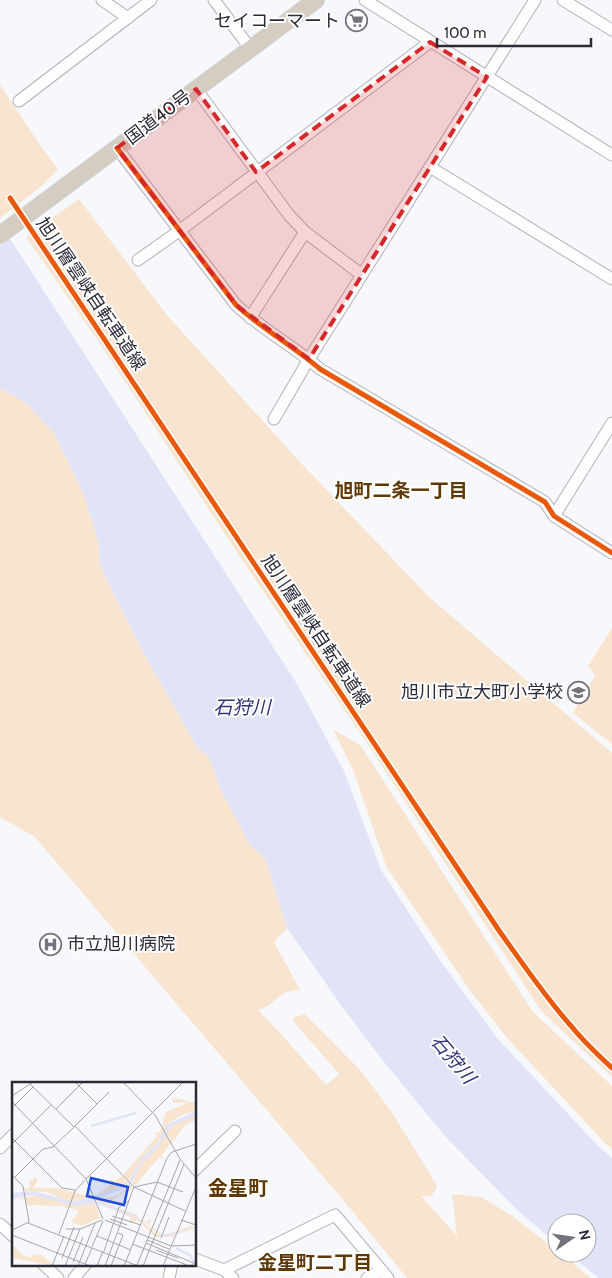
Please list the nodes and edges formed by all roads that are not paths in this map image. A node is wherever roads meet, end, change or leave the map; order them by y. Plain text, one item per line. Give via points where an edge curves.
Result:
1 (102, 0) edge
2 (151, 0) edge
3 (214, 0) edge
4 (316, 0) edge
5 (365, 0) edge
6 (535, 0) edge
7 (564, 0) edge
8 (128, 18) junction
9 (612, 30) edge
10 (430, 42) junction
11 (250, 48) junction
12 (487, 77) junction
13 (196, 89) junction
14 (19, 100) dead end
15 (117, 148) junction
16 (612, 155) edge
17 (430, 167) junction
18 (256, 172) junction
19 (179, 231) junction
20 (305, 232) junction
21 (0, 234) edge
22 (138, 260) dead end
23 (362, 274) junction
24 (612, 279) edge
25 (250, 318) junction
26 (309, 360) junction
27 (274, 419) dead end
28 (612, 423) edge
29 (554, 516) junction
30 (612, 553) edge
31 (235, 1130) dead end
32 (12, 1136) edge
33 (0, 1148) edge
34 (196, 1169) edge
35 (0, 1224) edge
36 (12, 1235) edge
37 (196, 1259) edge
38 (45, 1266) edge
39 (84, 1266) edge
40 (224, 1270) junction
41 (383, 1276) edge
42 (58, 1278) edge
43 (74, 1278) edge
44 (233, 1278) edge
45 (367, 1278) edge

1 - 8 street
2 - 8 street
3 - 11 street
4 - 11 highway, 国道40号
5 - 10 street
6 - 12 street
7 - 9 street
8 - 14 street
10 - 12 street
10 - 18 street
11 - 13 highway, 国道40号
12 - 16 street
12 - 17 street
13 - 15 highway, 国道40号
13 - 18 street
15 - 19 street
15 - 21 highway, 国道40号
17 - 23 street
17 - 24 street
18 - 19 street
18 - 20 street
19 - 22 street
19 - 25 street via 236,305
20 - 23 street
20 - 25 street
23 - 26 street
25 - 26 street
26 - 27 street
26 - 29 street via 545,502
28 - 29 street
29 - 30 street
31 - 34 street
32 - 33 street
35 - 36 street
37 - 40 street
38 - 42 street
39 - 43 street
40 - 41 street via 335,1215
40 - 44 street
41 - 45 street

